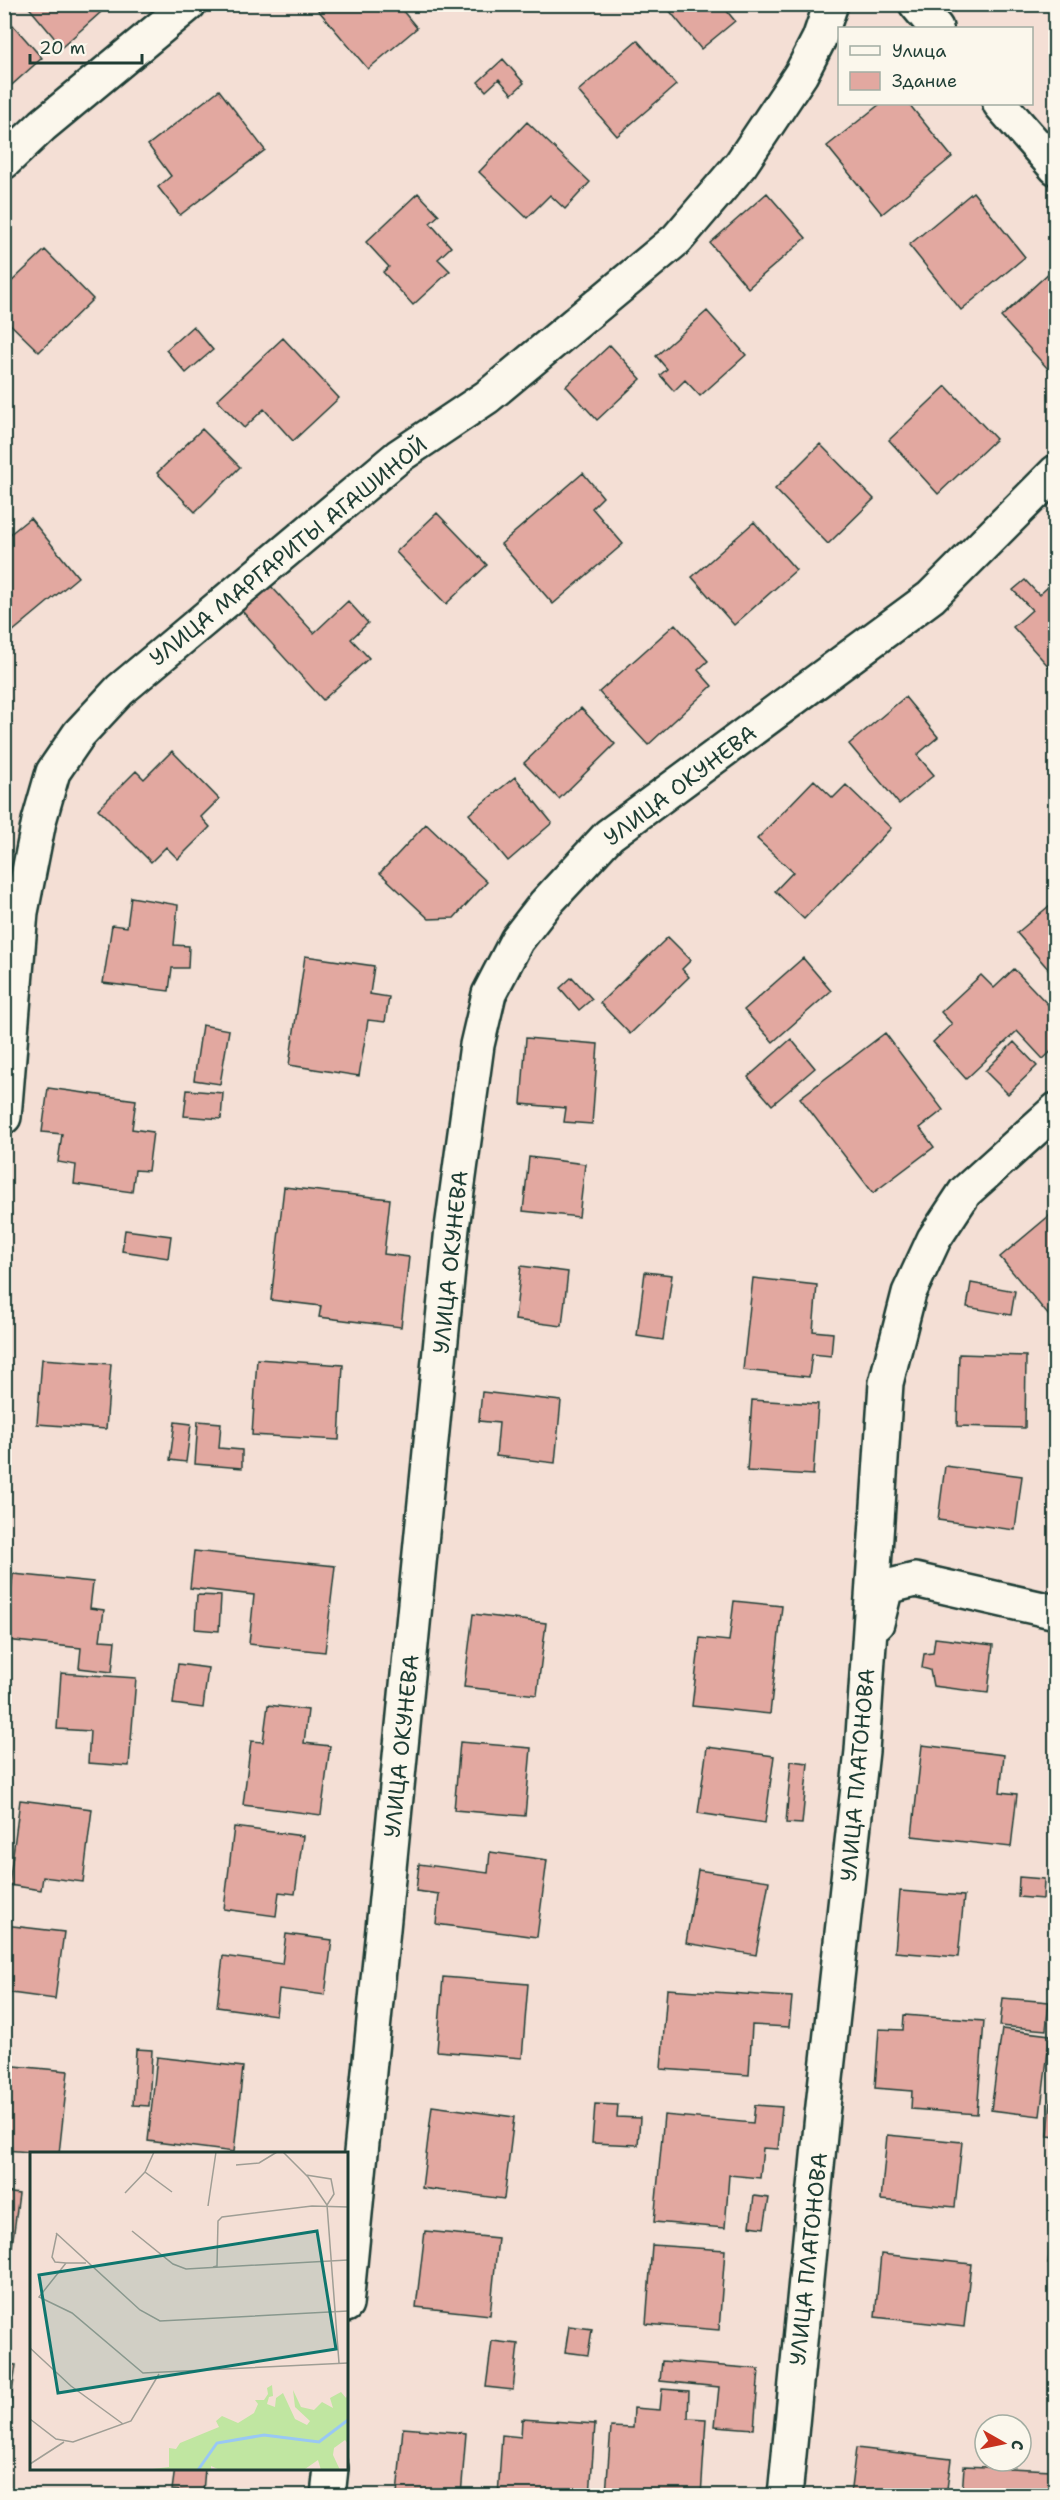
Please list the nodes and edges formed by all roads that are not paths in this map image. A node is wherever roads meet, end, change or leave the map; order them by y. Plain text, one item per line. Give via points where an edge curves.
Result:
1 (189, 4) edge
2 (831, 4) edge
3 (916, 4) edge
4 (935, 27) edge
5 (1001, 105) edge
6 (4, 162) edge
7 (1056, 168) edge
8 (1056, 472) edge
9 (13, 906) edge
10 (1056, 1110) edge
11 (4, 1117) edge
12 (877, 1506) junction
13 (915, 1580) junction
14 (1056, 1612) edge
15 (865, 1695) junction
16 (348, 2285) edge
17 (331, 2470) edge
18 (328, 2496) edge
19 (785, 2496) edge

1 - 6 street
2 - 9 street, УЛИЦА МАРГАРИТЫ АГАШИНОЙ via 801,74 741,164 676,239 487,396 399,456 120,690 79,734 53,772
3 - 4 street
5 - 7 street
8 - 16 street, УЛИЦА ОКУНЕВА via 931,597 609,835 545,904 518,940 489,994 477,1045 452,1227
9 - 11 street, УЛИЦА МАРГАРИТЫ АГАШИНОЙ
10 - 12 street, УЛИЦА ПЛАТОНОВА via 965,1192 934,1239 909,1293 886,1383
12 - 13 street via 886,1563 893,1575
12 - 15 street, УЛИЦА ПЛАТОНОВА
13 - 14 street
13 - 15 street via 886,1587
15 - 19 street, УЛИЦА ПЛАТОНОВА
17 - 18 street

